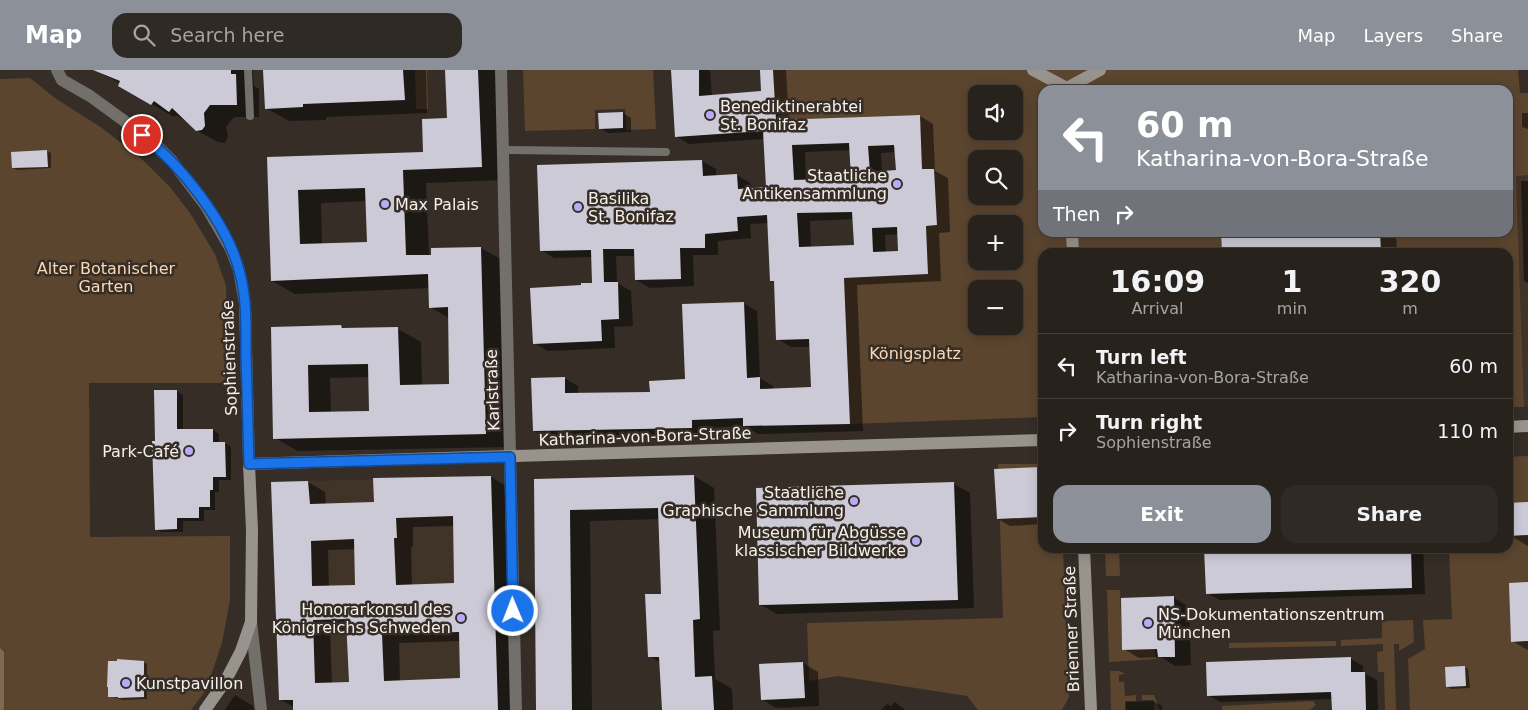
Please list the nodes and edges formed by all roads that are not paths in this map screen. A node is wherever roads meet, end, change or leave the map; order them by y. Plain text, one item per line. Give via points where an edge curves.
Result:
1 (57, 70) edge
2 (248, 70) edge
3 (500, 70) edge
4 (1033, 70) edge
5 (1100, 70) edge
6 (1061, 85) edge
7 (1075, 85) edge
8 (250, 116) dead end
9 (502, 150) junction
10 (666, 152) dead end
11 (1528, 426) edge
12 (1513, 427) edge
13 (1038, 440) edge
14 (510, 457) junction
15 (249, 464) junction
16 (1084, 553) edge
17 (251, 622) junction
18 (205, 710) edge
19 (261, 710) edge
20 (516, 710) edge
21 (1091, 710) edge

1 - 15 street, Sophienstraße via 62,80 90,96 158,147 184,175 231,249 239,270 245,304
2 - 8 lane
3 - 9 street, Karlstraße
4 - 6 street
5 - 7 street
9 - 10 lane
9 - 14 street, Karlstraße
11 - 12 street
13 - 14 street, Katharina-von-Bora-Straße
14 - 15 street, Katharina-von-Bora-Straße
14 - 20 street, Karlstraße
15 - 17 street, Sophienstraße
16 - 21 street, Brienner Straße
17 - 18 street, Sophienstraße via 226,680
17 - 19 street

